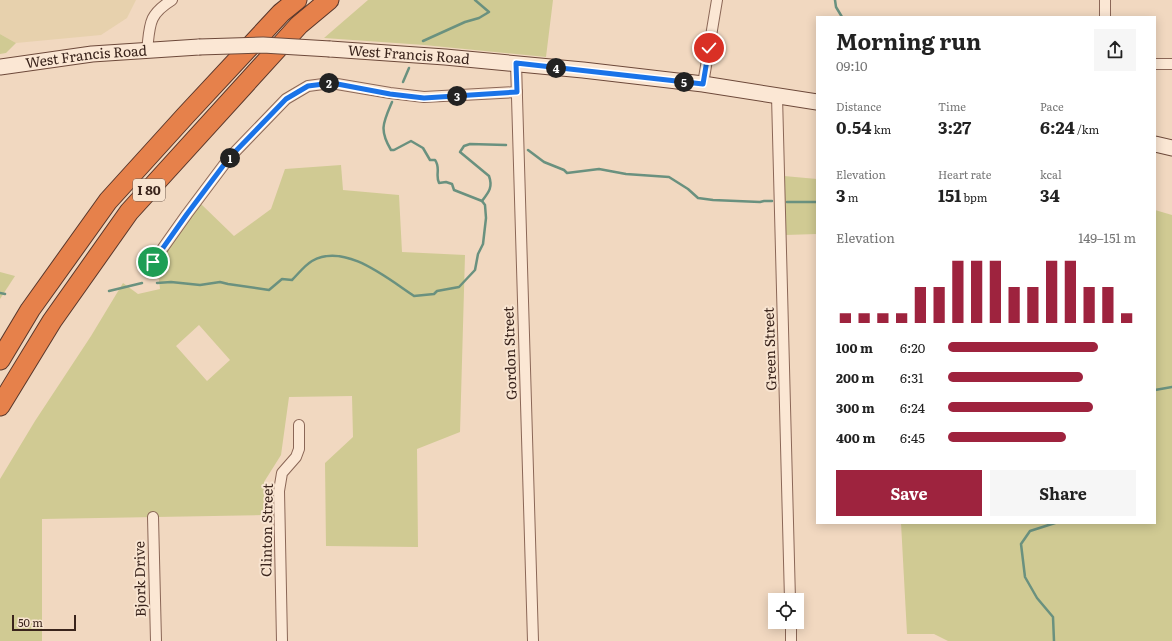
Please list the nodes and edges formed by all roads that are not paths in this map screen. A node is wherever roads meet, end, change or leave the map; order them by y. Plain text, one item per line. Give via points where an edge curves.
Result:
1 (172, 0) edge
2 (297, 0) edge
3 (329, 0) edge
4 (717, 0) edge
5 (1105, 0) edge
6 (1105, 16) edge
7 (147, 51) junction
8 (516, 63) junction
9 (1156, 64) edge
10 (1172, 64) edge
11 (0, 66) edge
12 (703, 84) junction
13 (517, 92) junction
14 (777, 96) junction
15 (816, 102) edge
16 (1156, 144) edge
17 (1172, 148) edge
18 (153, 262) dead end
19 (0, 360) edge
20 (0, 406) edge
21 (299, 425) dead end
22 (153, 517) dead end
23 (790, 593) edge
24 (791, 629) edge
25 (156, 641) edge
26 (282, 641) edge
27 (533, 641) edge
28 (792, 641) edge

1 - 7 street via 158,10 150,22
2 - 19 highway, I 80 via 191,109 108,201 30,310
3 - 20 highway, I 80 via 299,25 129,212 52,320
4 - 12 street
5 - 6 street
7 - 8 street, West Francis Road, bridge via 263,45
7 - 11 street, West Francis Road via 92,54
8 - 12 street, West Francis Road
8 - 13 street, Gordon Street
9 - 10 street
12 - 14 street, West Francis Road
13 - 18 street via 424,98 332,83 308,86 286,99 229,158
13 - 27 street, Gordon Street
14 - 15 street, West Francis Road
14 - 23 street, Green Street
16 - 17 street
21 - 26 street, Clinton Street via 299,449 296,457 282,473 279,491
22 - 25 street, Bjork Drive
24 - 28 street

